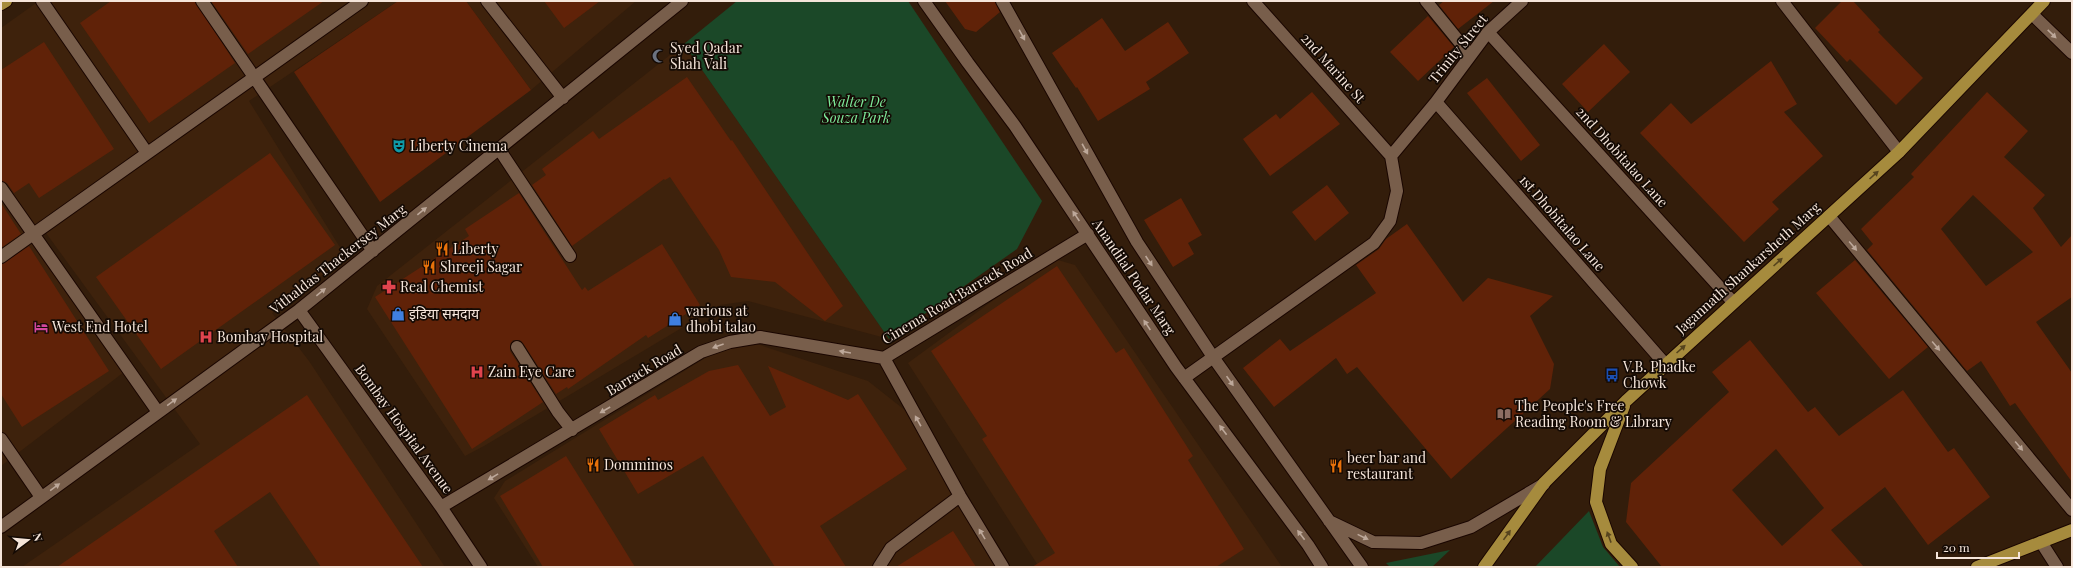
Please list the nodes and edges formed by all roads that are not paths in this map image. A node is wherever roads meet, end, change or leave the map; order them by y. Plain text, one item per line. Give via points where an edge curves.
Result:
1 (6, 1) edge
2 (42, 1) edge
3 (202, 1) edge
4 (361, 1) edge
5 (487, 1) edge
6 (682, 1) edge
7 (924, 1) edge
8 (1002, 1) edge
9 (1253, 1) edge
10 (1426, 1) edge
11 (1522, 1) edge
12 (1782, 1) edge
13 (2044, 1) edge
14 (1, 4) edge
15 (2032, 14) junction
16 (1488, 32) junction
17 (2072, 53) edge
18 (1470, 55) junction
19 (254, 77) junction
20 (563, 98) junction
21 (1436, 102) junction
22 (499, 149) junction
23 (1899, 152) junction
24 (147, 153) junction
25 (1391, 156) junction
26 (1, 188) edge
27 (1829, 216) junction
28 (33, 234) junction
29 (1088, 234) junction
30 (373, 251) junction
31 (570, 256) dead end
32 (1, 257) edge
33 (1733, 302) junction
34 (299, 310) junction
35 (518, 346) dead end
36 (1213, 357) junction
37 (884, 358) junction
38 (1665, 364) junction
39 (1184, 378) junction
40 (1626, 401) junction
41 (158, 412) junction
42 (572, 430) junction
43 (1, 439) edge
44 (1544, 483) junction
45 (960, 496) junction
46 (42, 497) junction
47 (441, 507) junction
48 (2072, 510) edge
49 (1328, 520) junction
50 (1, 527) edge
51 (2072, 530) edge
52 (2041, 542) junction
53 (481, 567) edge
54 (879, 567) edge
55 (1003, 567) edge
56 (1322, 567) edge
57 (1362, 567) edge
58 (1484, 567) edge
59 (1632, 567) edge
60 (1977, 567) edge
61 (2057, 567) edge

1 - 14 main road
2 - 24 street
3 - 19 street
4 - 19 street
5 - 20 street
6 - 20 street, Vithaldas Thackersey Marg
29 -> 7 street, Anandilal Podar Marg via 1015,126
8 -> 36 street, Anandilal Podar Marg via 1136,242
9 - 25 street, 2nd Marine St
10 - 18 street
11 - 16 street, Trinity Street
12 - 23 street
13 - 15 main road, Jagannath Shankarsheth Marg
15 -> 17 street
15 - 23 main road, Jagannath Shankarsheth Marg
16 - 18 street, Trinity Street
16 - 33 street, 2nd Dhobitalao Lane
18 - 21 street, Trinity Street
19 - 24 street
19 - 30 street
20 - 22 street, Vithaldas Thackersey Marg
21 - 25 street, Trinity Street
21 - 38 street, 1st Dhobitalao Lane
30 -> 22 street, Vithaldas Thackersey Marg
22 - 31 street
27 -> 23 main road, Jagannath Shankarsheth Marg
24 - 28 street
25 - 36 street via 1397,191 1390,221 1374,243
26 - 28 street
33 -> 27 main road, Jagannath Shankarsheth Marg
27 -> 48 street
28 - 32 street
28 - 41 street
29 - 37 street, Cinema Road;Barrack Road
39 -> 29 street, Anandilal Podar Marg
34 -> 30 street, Vithaldas Thackersey Marg
38 -> 33 main road, Jagannath Shankarsheth Marg
41 -> 34 street, Vithaldas Thackersey Marg
34 - 47 street, Bombay Hospital Avenue
35 - 42 street via 558,412
36 - 39 street
36 -> 49 street, Anandilal Podar Marg
37 -> 42 street, Barrack Road via 760,337 730,342 702,352
45 -> 37 street, Cinema Road;Barrack Road
38 - 40 main road, Jagannath Shankarsheth Marg
56 -> 39 street, Anandilal Podar Marg
40 - 44 main road, Jagannath Shankarsheth Marg
59 -> 40 main road via 1611,544 1596,502 1600,469
46 -> 41 street, Vithaldas Thackersey Marg
42 -> 47 street, Barrack Road
43 - 46 street
49 -> 44 street via 1373,542 1421,542 1471,527
58 -> 44 main road, Jagannath Shankarsheth Marg
45 - 54 street via 891,548
55 -> 45 street, Cinema Road;Barrack Road
46 - 50 street, Vithaldas Thackersey Marg
47 - 53 street, Bombay Hospital Avenue
49 - 57 street, Anandilal Podar Marg
51 - 52 main road
52 - 60 main road
52 - 61 street

